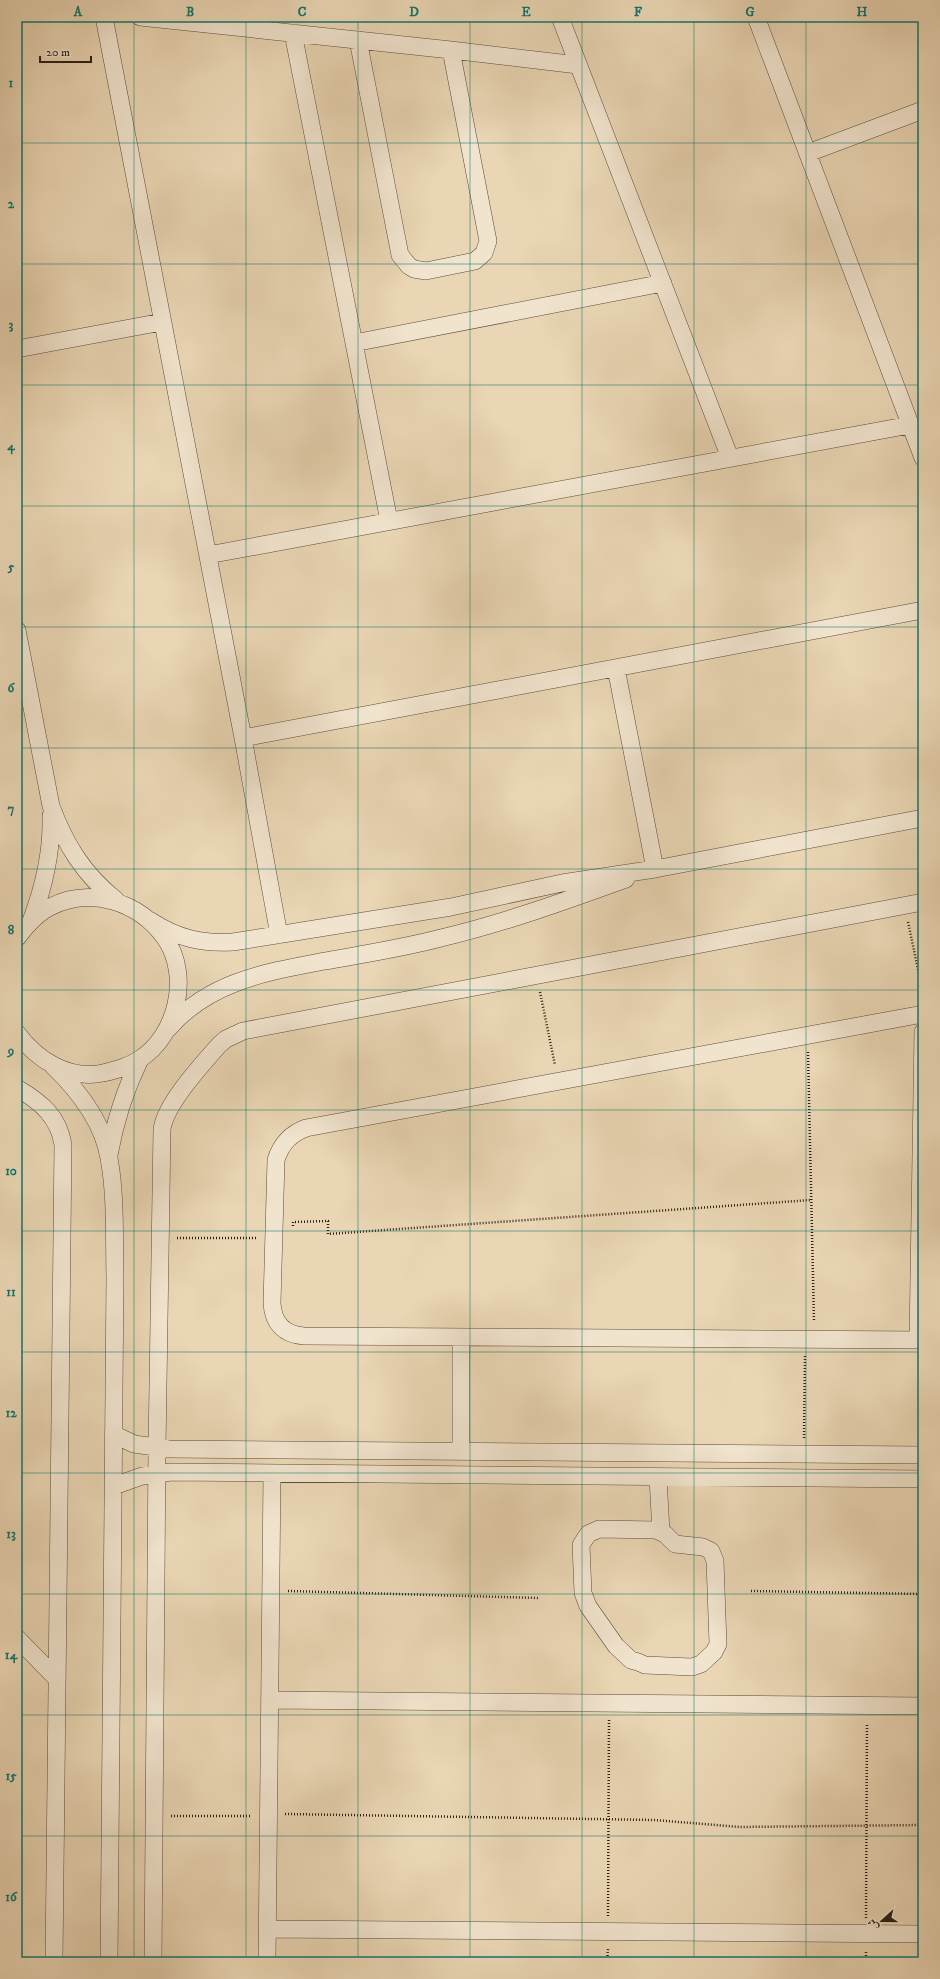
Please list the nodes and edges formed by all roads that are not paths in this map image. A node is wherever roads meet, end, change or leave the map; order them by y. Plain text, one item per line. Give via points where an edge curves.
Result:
1 (104, 17) edge
2 (140, 17) edge
3 (560, 17) edge
4 (756, 17) edge
5 (293, 33) junction
6 (358, 40) junction
7 (451, 50) junction
8 (578, 65) junction
9 (923, 110) edge
10 (808, 153) junction
11 (663, 284) junction
12 (162, 322) junction
13 (354, 343) junction
14 (17, 349) edge
15 (910, 425) junction
16 (730, 458) junction
17 (923, 458) edge
18 (389, 521) junction
19 (208, 555) junction
20 (923, 610) edge
21 (17, 630) edge
22 (616, 668) junction
23 (243, 738) junction
24 (51, 806) junction
25 (923, 818) edge
26 (655, 869) junction
27 (118, 902) junction
28 (923, 902) edge
29 (31, 921) junction
30 (151, 921) junction
31 (279, 935) junction
32 (17, 938) edge
33 (923, 1014) edge
34 (168, 1029) junction
35 (923, 1032) edge
36 (17, 1033) edge
37 (22, 1045) edge
38 (140, 1059) junction
39 (52, 1065) junction
40 (17, 1088) edge
41 (109, 1157) junction
42 (460, 1337) junction
43 (921, 1340) edge
44 (113, 1434) junction
45 (157, 1449) junction
46 (461, 1451) junction
47 (923, 1455) edge
48 (158, 1473) junction
49 (272, 1474) junction
50 (658, 1477) junction
51 (923, 1479) edge
52 (114, 1486) junction
53 (661, 1532) junction
54 (17, 1638) edge
55 (57, 1679) junction
56 (270, 1700) junction
57 (923, 1706) edge
58 (267, 1929) junction
59 (923, 1934) edge
60 (54, 1962) edge
61 (110, 1962) edge
62 (153, 1962) edge
63 (267, 1962) edge

1 - 12 street
2 - 5 street
3 - 8 street
4 - 10 street
5 - 6 street
5 - 13 street
6 - 7 street
6 - 7 street via 400,254 409,266 420,271 475,261 484,253 488,242
7 - 8 street
8 - 11 street
9 - 10 street
10 - 15 street
11 - 13 street
11 - 16 street
12 - 14 street
12 - 19 street
13 - 18 street
15 - 16 street
15 - 17 street
16 - 18 street
18 - 19 street
19 - 23 street
20 - 22 street
21 - 24 street
22 - 23 street
22 - 26 street
23 - 31 street
24 - 27 street via 68,844 84,869
24 - 29 street via 48,864
25 - 26 street
26 - 31 street via 592,877 451,907
26 - 34 street via 470,931 414,945 271,971 244,979 202,998 178,1017
27 - 29 street via 95,897 72,899 50,907
27 - 30 street
28 - 45 street via 243,1031 226,1039 212,1052 170,1106 163,1121
29 - 32 street
30 - 31 street via 176,935 204,942 233,942
30 - 34 street via 169,947 175,961 179,984 176,1007
33 - 42 street via 306,1128 283,1143 276,1160 273,1238 272,1310 280,1326 287,1332 304,1336
34 - 38 street via 155,1046
35 - 43 street
36 - 37 street
37 - 39 street
38 - 39 street via 119,1069 97,1074 74,1072
38 - 41 street via 123,1097
39 - 41 street via 82,1098 93,1116
40 - 55 street via 47,1110 58,1126 63,1145
41 - 44 street via 114,1237
42 - 43 street
42 - 46 street
44 - 45 street via 134,1444
44 - 52 street
45 - 46 street
45 - 48 street
46 - 47 street
48 - 49 street
48 - 52 street
48 - 62 street
49 - 50 street
49 - 56 street
50 - 51 street
50 - 53 street
52 - 61 street
53 - 53 street via 675,1544 703,1547 714,1556 718,1644 708,1659 692,1667 645,1665 631,1660 616,1646 582,1593 581,1545 588,1534 599,1528
54 - 55 street
55 - 60 street
56 - 57 street
56 - 58 street
58 - 59 street
58 - 63 street

